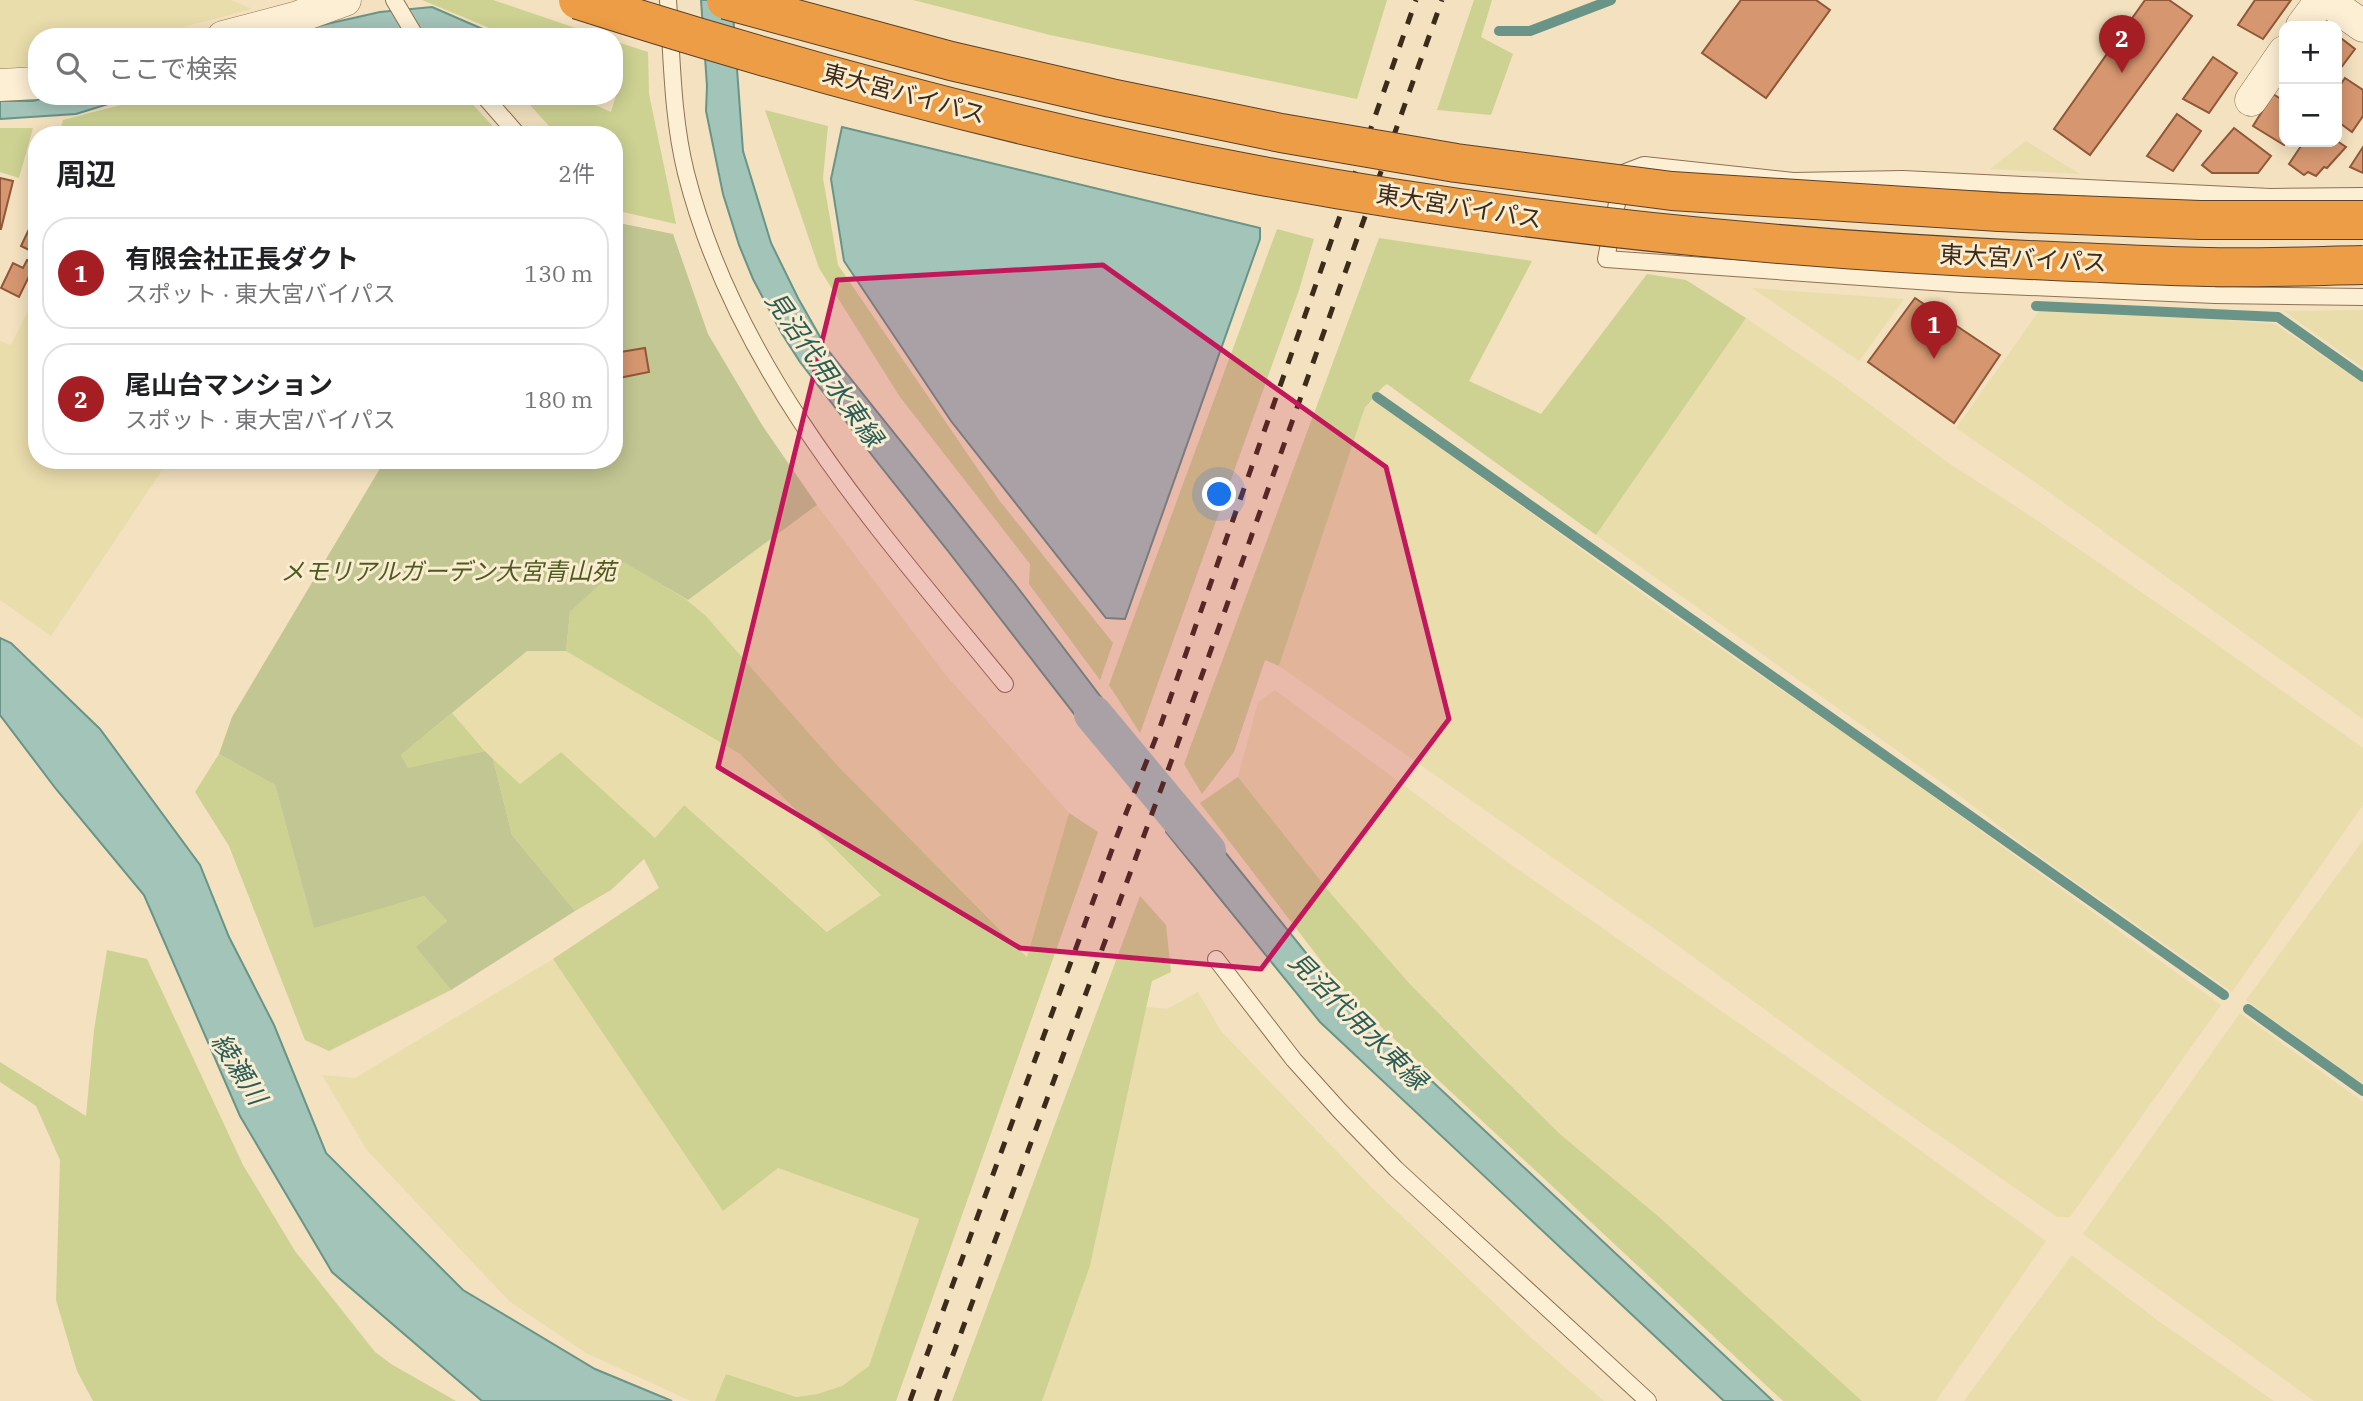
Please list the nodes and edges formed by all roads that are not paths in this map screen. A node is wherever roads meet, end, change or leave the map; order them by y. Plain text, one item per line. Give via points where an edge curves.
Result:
1 (345, 0) edge
2 (394, 0) edge
3 (578, 0) edge
4 (668, 0) edge
5 (726, 0) edge
6 (2321, 0) edge
7 (2326, 0) edge
8 (283, 9) edge
9 (2306, 21) edge
10 (2363, 26) edge
11 (242, 28) edge
12 (410, 28) edge
13 (2279, 59) edge
14 (28, 83) edge
15 (0, 85) edge
16 (2250, 100) dead end
17 (492, 105) edge
18 (510, 126) edge
19 (2363, 196) edge
20 (2363, 220) edge
21 (2363, 265) edge
22 (2363, 297) edge
23 (1005, 684) dead end
24 (1216, 959) dead end
25 (1648, 1401) edge

1 - 8 street
2 - 12 lane
3 - 21 highway, 東大宮バイパス, bridge via 784,63 1046,131 1256,175 1452,207 1673,235 1961,257 2209,267
4 - 23 lane via 678,134 686,173 706,241 741,319 801,425 895,551
5 - 20 highway, 東大宮バイパス, bridge via 951,61 1111,98 1456,163 1672,191 1987,211 2200,220
6 - 9 street
7 - 10 street
8 - 11 street
13 - 16 street
14 - 15 street
17 - 18 lane
19 - 22 lane via 2270,197 1903,179 1793,181 1644,165 1623,173 1606,259 1975,284
24 - 25 lane via 1340,1111

